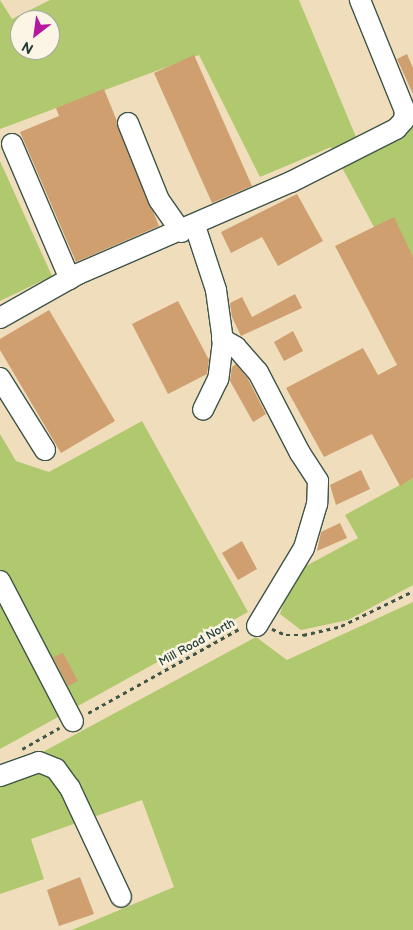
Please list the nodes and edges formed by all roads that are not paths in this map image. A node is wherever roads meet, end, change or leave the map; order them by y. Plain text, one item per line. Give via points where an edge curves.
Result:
1 (360, 0) edge
2 (128, 123) dead end
3 (12, 144) dead end
4 (188, 229) junction
5 (70, 279) junction
6 (0, 318) edge
7 (222, 339) junction
8 (0, 378) edge
9 (203, 410) dead end
10 (45, 450) dead end
11 (0, 581) edge
12 (257, 626) road end
13 (73, 721) road end
14 (0, 776) edge
15 (121, 897) dead end

1 - 4 lane via 401,100 404,120 385,136 360,149
2 - 4 lane via 159,200
3 - 5 lane
4 - 5 lane
4 - 7 lane via 216,290
5 - 6 lane
7 - 9 lane via 218,379
7 - 12 lane via 236,347 258,372 300,454 318,481 317,504 304,548
8 - 10 lane
11 - 13 lane
14 - 15 lane via 39,762 56,769 70,788

